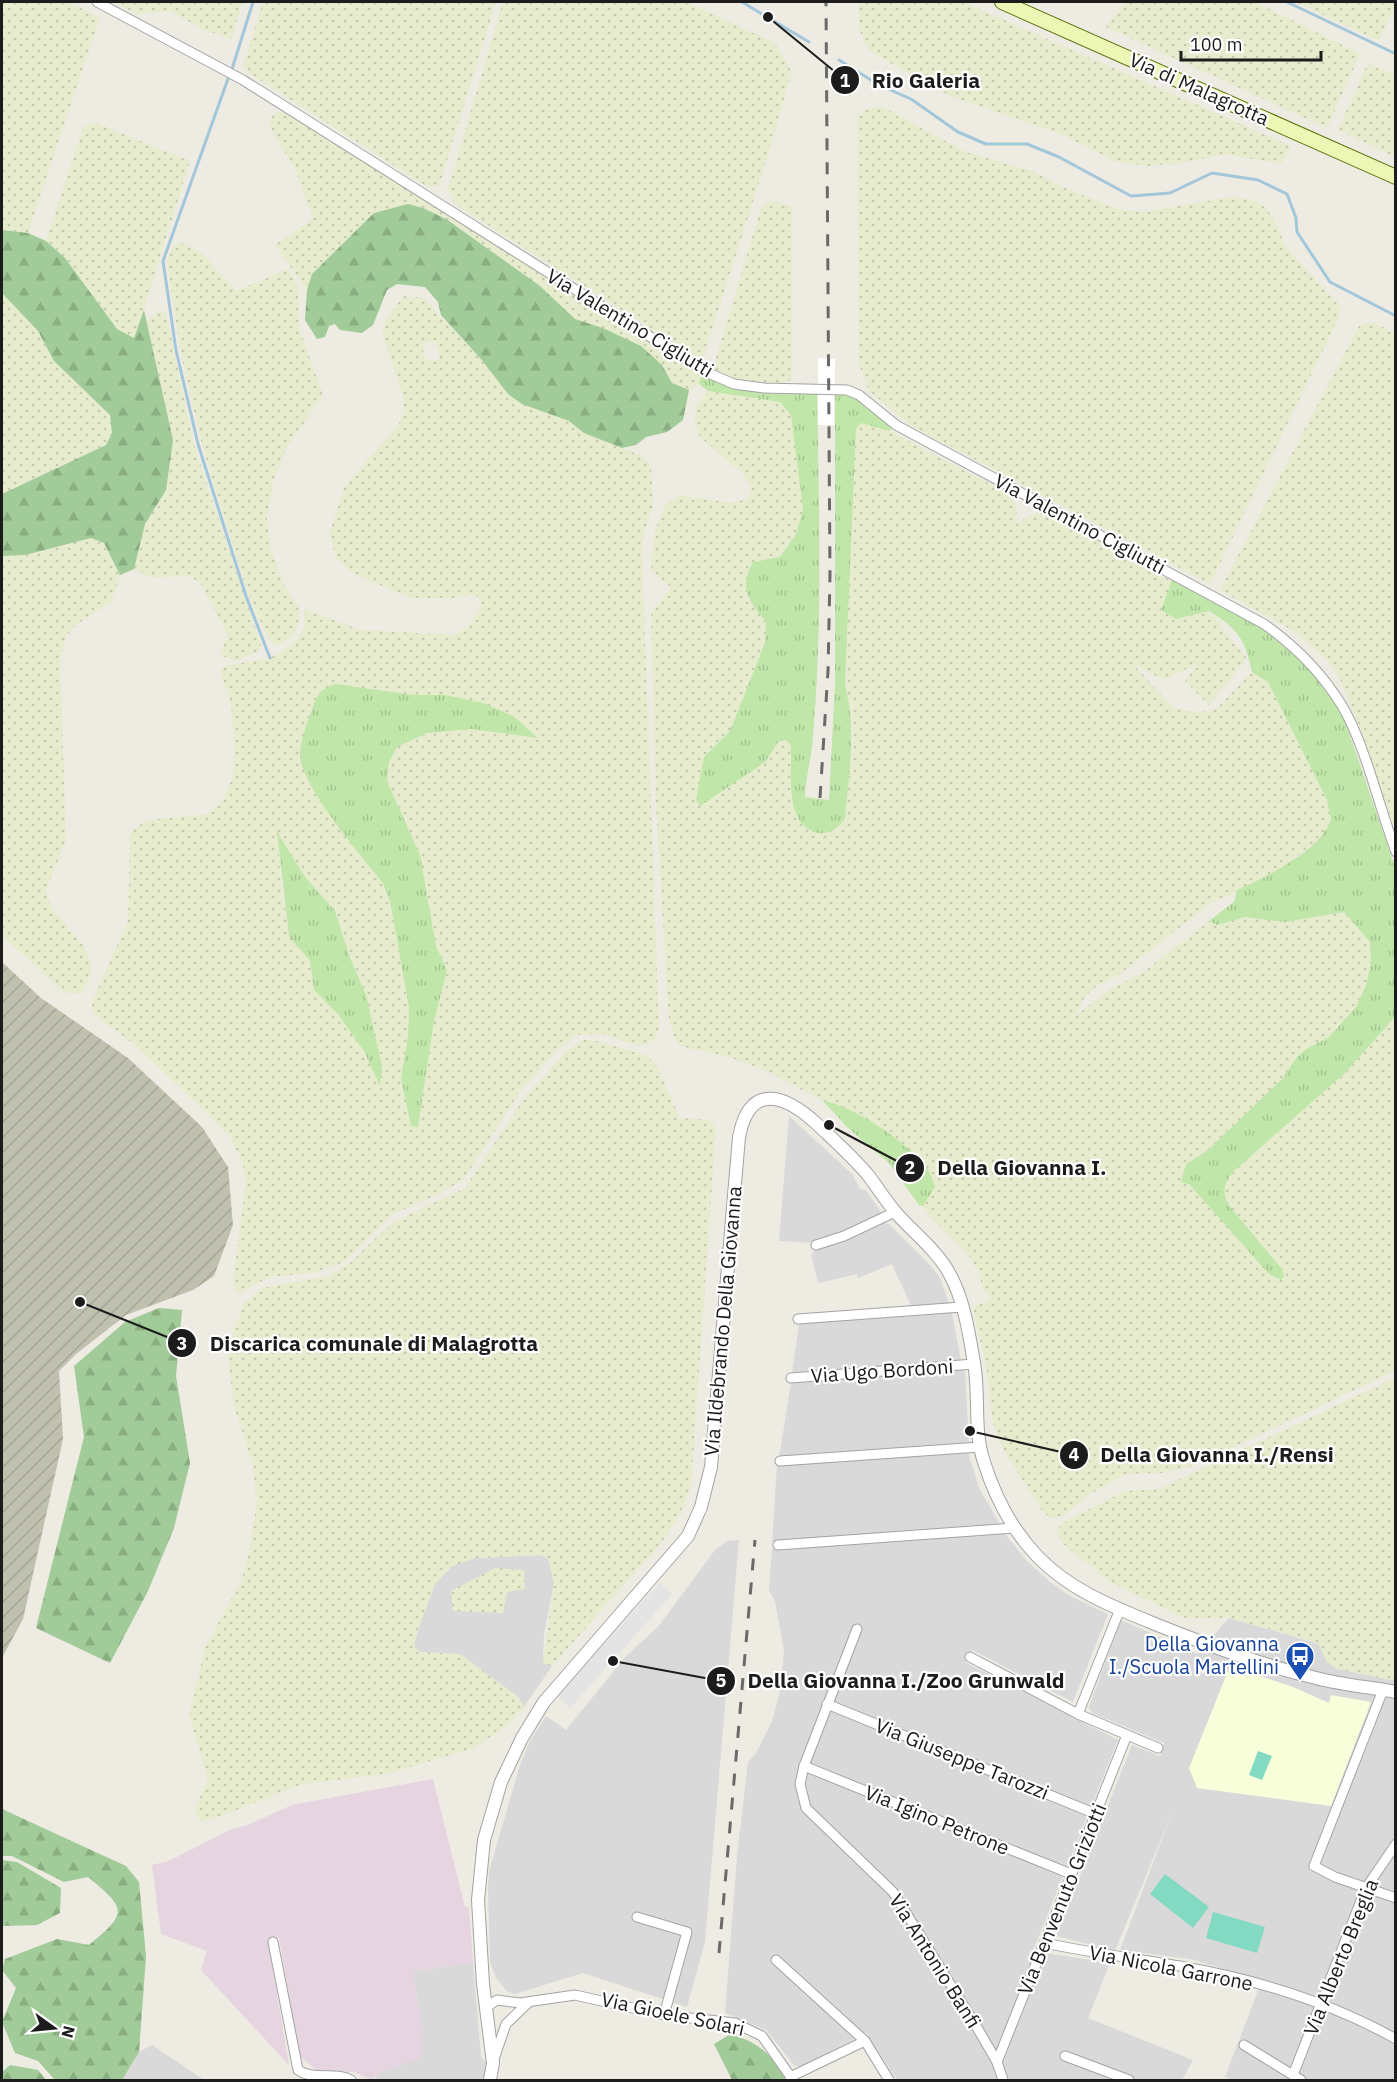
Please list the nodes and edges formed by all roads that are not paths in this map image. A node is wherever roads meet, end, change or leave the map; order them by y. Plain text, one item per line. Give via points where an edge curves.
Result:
1 (97, 2) edge
2 (1002, 2) edge
3 (1395, 177) edge
4 (1395, 852) edge
5 (895, 1212) junction
6 (816, 1245) dead end
7 (962, 1307) junction
8 (798, 1319) dead end
9 (974, 1364) junction
10 (791, 1378) dead end
11 (980, 1447) junction
12 (780, 1461) dead end
13 (1014, 1528) junction
14 (778, 1545) dead end
15 (1120, 1609) junction
16 (857, 1629) dead end
17 (970, 1657) dead end
18 (1389, 1691) edge
19 (827, 1704) junction
20 (1078, 1714) junction
21 (1127, 1735) junction
22 (1158, 1748) dead end
23 (804, 1766) junction
24 (1096, 1814) junction
25 (1395, 1844) edge
26 (1071, 1874) junction
27 (1366, 1888) junction
28 (1395, 1898) edge
29 (637, 1917) dead end
30 (273, 1942) dead end
31 (1045, 1943) junction
32 (776, 1960) dead end
33 (483, 1984) junction
34 (501, 2000) junction
35 (529, 2002) junction
36 (1321, 2004) junction
37 (486, 2014) junction
38 (664, 2014) junction
39 (506, 2024) junction
40 (1395, 2039) edge
41 (864, 2041) junction
42 (1244, 2045) dead end
43 (1065, 2056) dead end
44 (493, 2062) junction
45 (997, 2062) junction
46 (1297, 2078) edge
47 (791, 2079) edge
48 (351, 2080) edge
49 (490, 2080) edge
50 (889, 2080) edge
51 (1003, 2080) edge
52 (1129, 2080) edge

1 - 4 street, Via Valentino Cigliutti via 237,76 706,372 734,384 835,389 859,395 897,424 1264,624 1306,659 1341,704
2 - 3 main road, Via di Malagrotta
5 - 6 street
5 - 7 street, Via Ildebrando Della Giovanna via 942,1262
5 - 33 street, Via Ildebrando Della Giovanna via 852,1158 791,1103 768,1100 746,1115 738,1141 713,1443 704,1498 684,1542 544,1702 513,1755 494,1801 481,1857 478,1900
7 - 8 street
7 - 9 street, Via Ildebrando Della Giovanna
9 - 10 street, Via Ugo Bordoni
9 - 11 street, Via Ildebrando Della Giovanna
11 - 12 street
11 - 13 street, Via Ildebrando Della Giovanna via 995,1492
13 - 14 street
13 - 15 street, Via Ildebrando Della Giovanna via 1039,1558 1067,1582
15 - 18 street, Via Ildebrando Della Giovanna via 1215,1648 1316,1678
15 - 20 street
16 - 19 street, Via Antonio Banfi
17 - 20 street
18 - 27 street via 1314,1866
19 - 23 street, Via Antonio Banfi
19 - 24 street, Via Giuseppe Tarozzi
20 - 21 street
21 - 22 street
21 - 24 street, Via Benvenuto Griziotti
23 - 26 street, Via Igino Petrone
23 - 45 street, Via Antonio Banfi via 800,1784 806,1808 893,1892
24 - 26 street, Via Benvenuto Griziotti
25 - 27 street, Via Alberto Breglia
26 - 31 street, Via Benvenuto Griziotti
27 - 28 street
27 - 36 street, Via Alberto Breglia
29 - 38 street via 687,1932
30 - 48 street via 298,2070 311,2076
31 - 36 street, Via Nicola Garrone via 1236,1978
31 - 45 street, Via Benvenuto Griziotti
32 - 41 street
33 - 34 street
33 - 37 street, Via Ildebrando Della Giovanna
34 - 35 street, Via Gioele Solari
34 - 37 street
35 - 38 street, Via Gioele Solari via 584,1995
35 - 39 street
36 - 40 street, Via Nicola Garrone
36 - 46 street, Via Alberto Breglia
37 - 39 street
37 - 44 street
38 - 47 street, Via Gioele Solari via 750,2029 767,2041
39 - 44 street
41 - 47 street
41 - 50 street
42 - 46 street
43 - 52 street
44 - 49 street
45 - 51 street, Via Antonio Banfi

